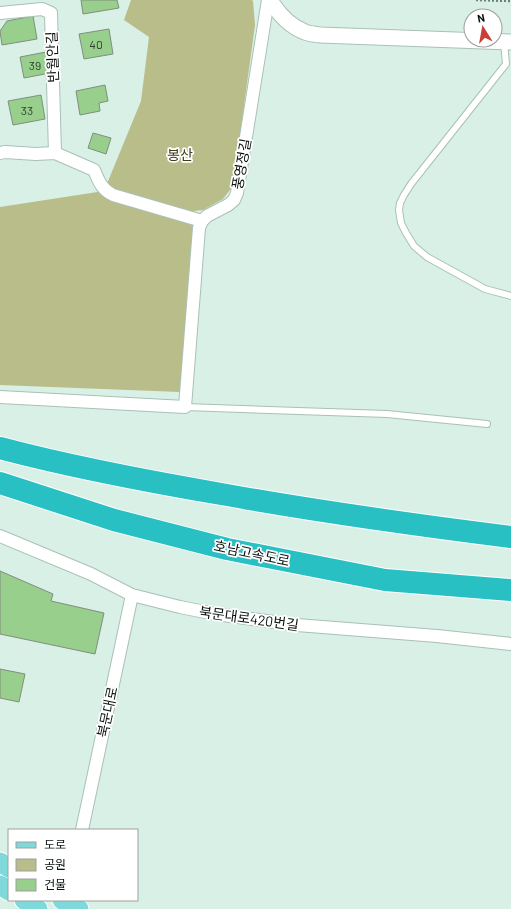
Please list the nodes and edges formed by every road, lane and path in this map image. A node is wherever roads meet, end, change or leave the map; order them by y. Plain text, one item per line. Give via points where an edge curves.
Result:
1 (269, 0) edge
2 (476, 0) edge
3 (511, 1) edge
4 (0, 13) edge
5 (508, 42) edge
6 (0, 153) edge
7 (55, 153) junction
8 (202, 221) junction
9 (511, 296) edge
10 (0, 397) edge
11 (185, 407) junction
12 (487, 424) dead end
13 (0, 434) edge
14 (0, 448) edge
15 (0, 483) edge
16 (511, 522) edge
17 (0, 536) edge
18 (511, 537) edge
19 (385, 580) junction
20 (511, 590) edge
21 (132, 595) junction
22 (511, 603) edge
23 (511, 644) edge
24 (82, 829) edge
25 (26, 901) edge
26 (63, 901) edge
27 (38, 909) edge
28 (79, 909) edge

1 - 5 street, 풍영정길 via 293,26 320,36
1 - 8 street, 풍영정길 via 237,193 228,205
2 - 3 path
4 - 7 street, 반월안길 via 42,9 51,13
5 - 9 lane via 506,64 411,184 400,203 399,210 406,233 414,246 427,257 485,288
6 - 7 street
7 - 8 street via 94,170 103,188 113,196
8 - 11 street via 199,228
10 - 11 street
11 - 12 lane via 387,414
13 - 16 highway via 119,461 258,486 432,513
14 - 18 highway via 159,484 437,528
15 - 19 highway, 호남고속도로 via 114,520 227,549
17 - 21 street, 북문대로420번길 via 91,574
19 - 20 highway, 호남고속도로
19 - 22 highway
21 - 23 street, 북문대로420번길 via 215,614 255,620
21 - 24 street, 북문대로
25 - 27 main road
26 - 28 main road

